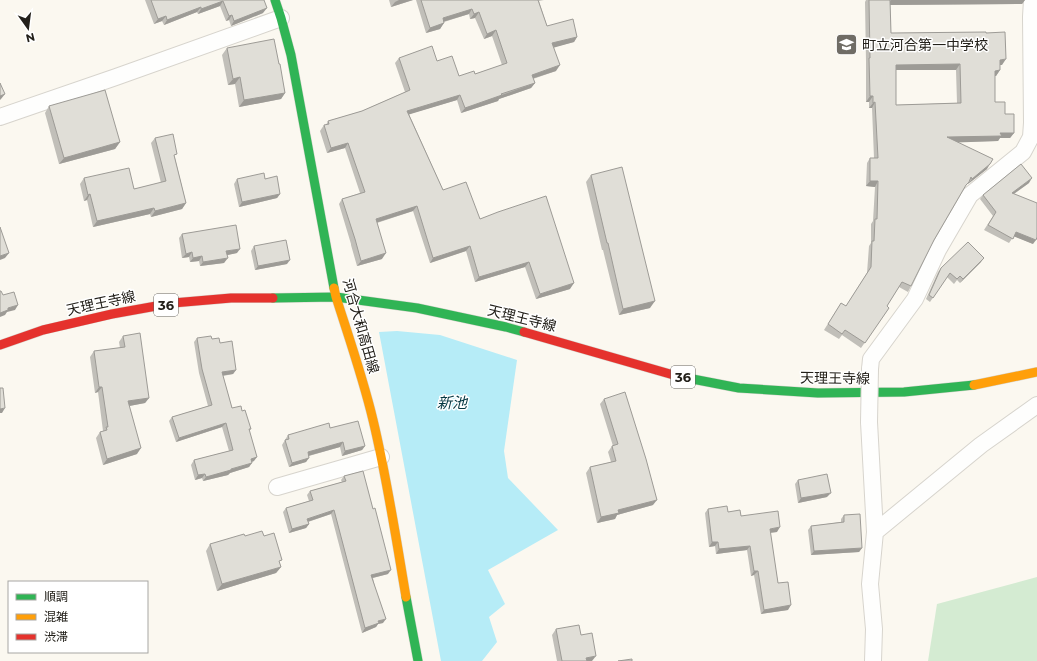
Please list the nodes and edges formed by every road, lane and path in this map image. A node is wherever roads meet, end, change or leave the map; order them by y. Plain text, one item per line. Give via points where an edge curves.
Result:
1 (275, 0) edge
2 (1032, 0) edge
3 (281, 18) junction
4 (0, 116) edge
5 (336, 297) junction
6 (0, 345) edge
7 (1037, 372) edge
8 (1037, 405) edge
9 (382, 457) junction
10 (277, 487) dead end
11 (875, 532) junction
12 (418, 661) edge
13 (873, 661) edge

1 - 3 main road, 河合大和高田線
2 - 11 street, bridge via 1031,137 1023,152 970,195 938,250 915,299 871,359 869,422
3 - 4 street
3 - 5 main road, 河合大和高田線 via 295,74
5 - 6 main road, 天理王寺線 / 36 via 231,298 173,303 43,330
5 - 7 main road, 天理王寺線 / 36 via 417,308 506,327 682,377 739,388 818,393 904,392 979,384
5 - 9 main road, 河合大和高田線
8 - 11 street via 981,445
9 - 10 street
9 - 12 main road, 河合大和高田線
11 - 13 street via 870,584 874,629

